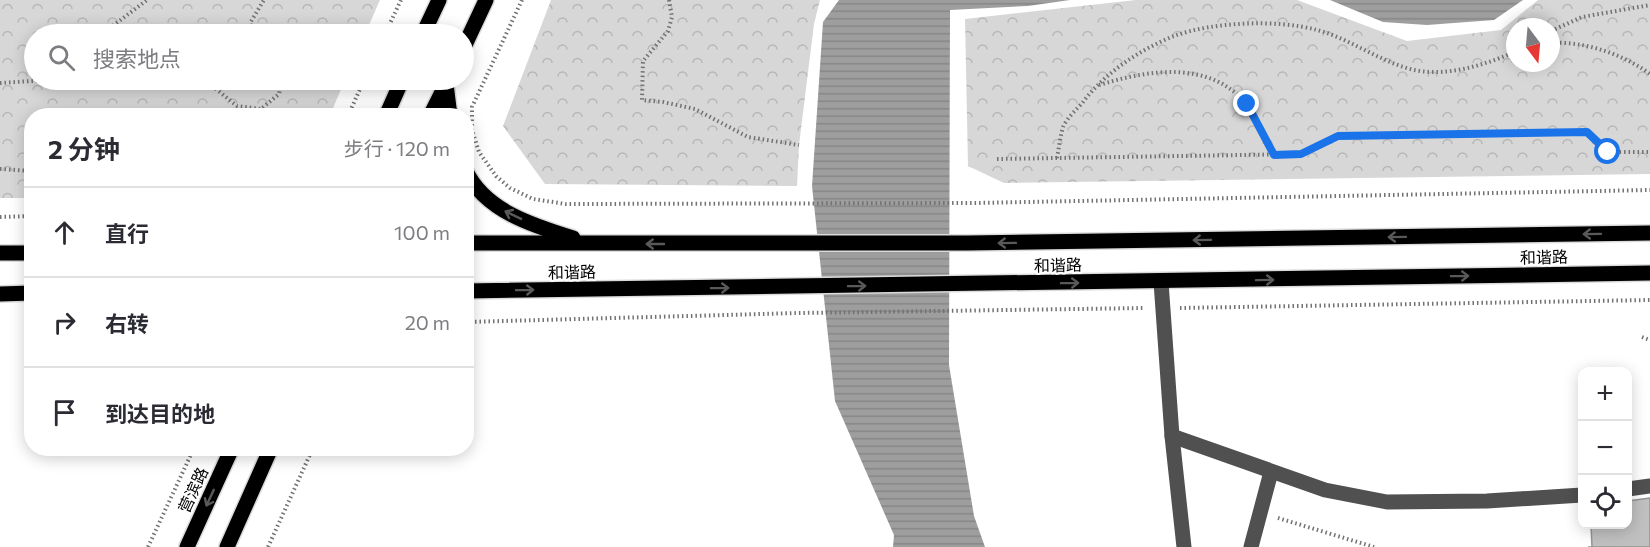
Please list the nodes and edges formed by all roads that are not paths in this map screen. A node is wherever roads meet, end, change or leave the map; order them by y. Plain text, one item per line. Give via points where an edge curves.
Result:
1 (439, 0) edge
2 (486, 0) edge
3 (428, 24) edge
4 (474, 26) edge
5 (398, 90) edge
6 (443, 90) edge
7 (448, 90) edge
8 (390, 108) edge
9 (434, 108) edge
10 (449, 108) edge
11 (474, 185) edge
12 (1650, 233) edge
13 (474, 243) edge
14 (587, 243) junction
15 (0, 253) edge
16 (24, 253) edge
17 (1650, 273) edge
18 (1161, 282) junction
19 (474, 291) edge
20 (24, 293) edge
21 (0, 294) edge
22 (1172, 435) junction
23 (228, 456) edge
24 (268, 456) edge
25 (1271, 472) junction
26 (1650, 486) edge
27 (1632, 488) edge
28 (1578, 495) edge
29 (187, 547) edge
30 (227, 547) edge
31 (1184, 547) edge
32 (1251, 547) edge

1 - 3 main road
2 - 4 main road
5 - 8 main road
6 - 9 main road
7 - 10 main road
14 -> 11 main road via 495,206
12 -> 14 main road, 和谐路 via 798,245
13 - 14 main road, 和谐路
15 - 16 main road
18 -> 17 main road, 和谐路
19 -> 18 main road, 和谐路
18 - 22 lane
20 - 21 main road
22 - 25 lane
22 - 31 lane
23 -> 29 main road, 营滨路
24 - 30 main road
25 - 28 lane via 1325,490 1387,502
25 - 32 lane
26 - 27 lane

